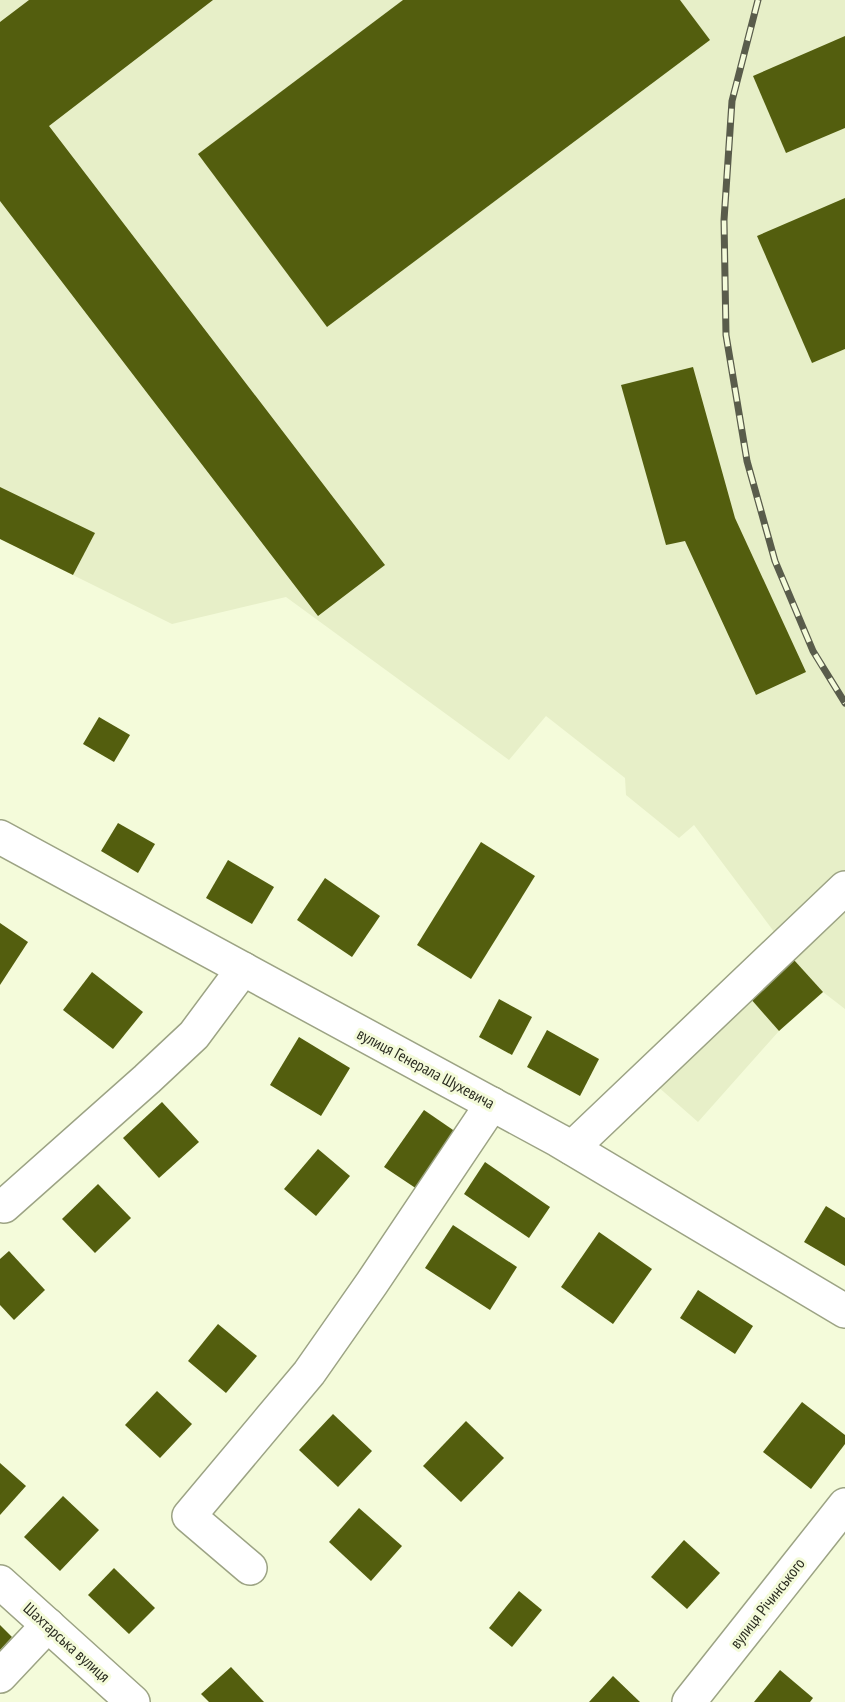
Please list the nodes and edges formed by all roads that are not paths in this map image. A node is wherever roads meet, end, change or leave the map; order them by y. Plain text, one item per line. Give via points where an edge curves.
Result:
1 (0, 837) edge
2 (845, 888) edge
3 (243, 969) junction
4 (492, 1104) junction
5 (572, 1148) junction
6 (4, 1206) dead end
7 (845, 1311) edge
8 (845, 1505) edge
9 (250, 1568) dead end
10 (0, 1582) edge
11 (48, 1625) junction
12 (0, 1676) edge
13 (133, 1702) edge
14 (689, 1702) edge

1 - 3 street, вулиця Генерала Шухевича
2 - 5 street
3 - 4 street, вулиця Генерала Шухевича
3 - 6 street via 194,1035
4 - 5 street, вулиця Генерала Шухевича
4 - 9 street via 309,1373 189,1516
5 - 7 street, вулиця Генерала Шухевича
8 - 14 street, вулиця Річинського
10 - 11 street, Шахтарська вулиця
11 - 12 street
11 - 13 street, Шахтарська вулиця

